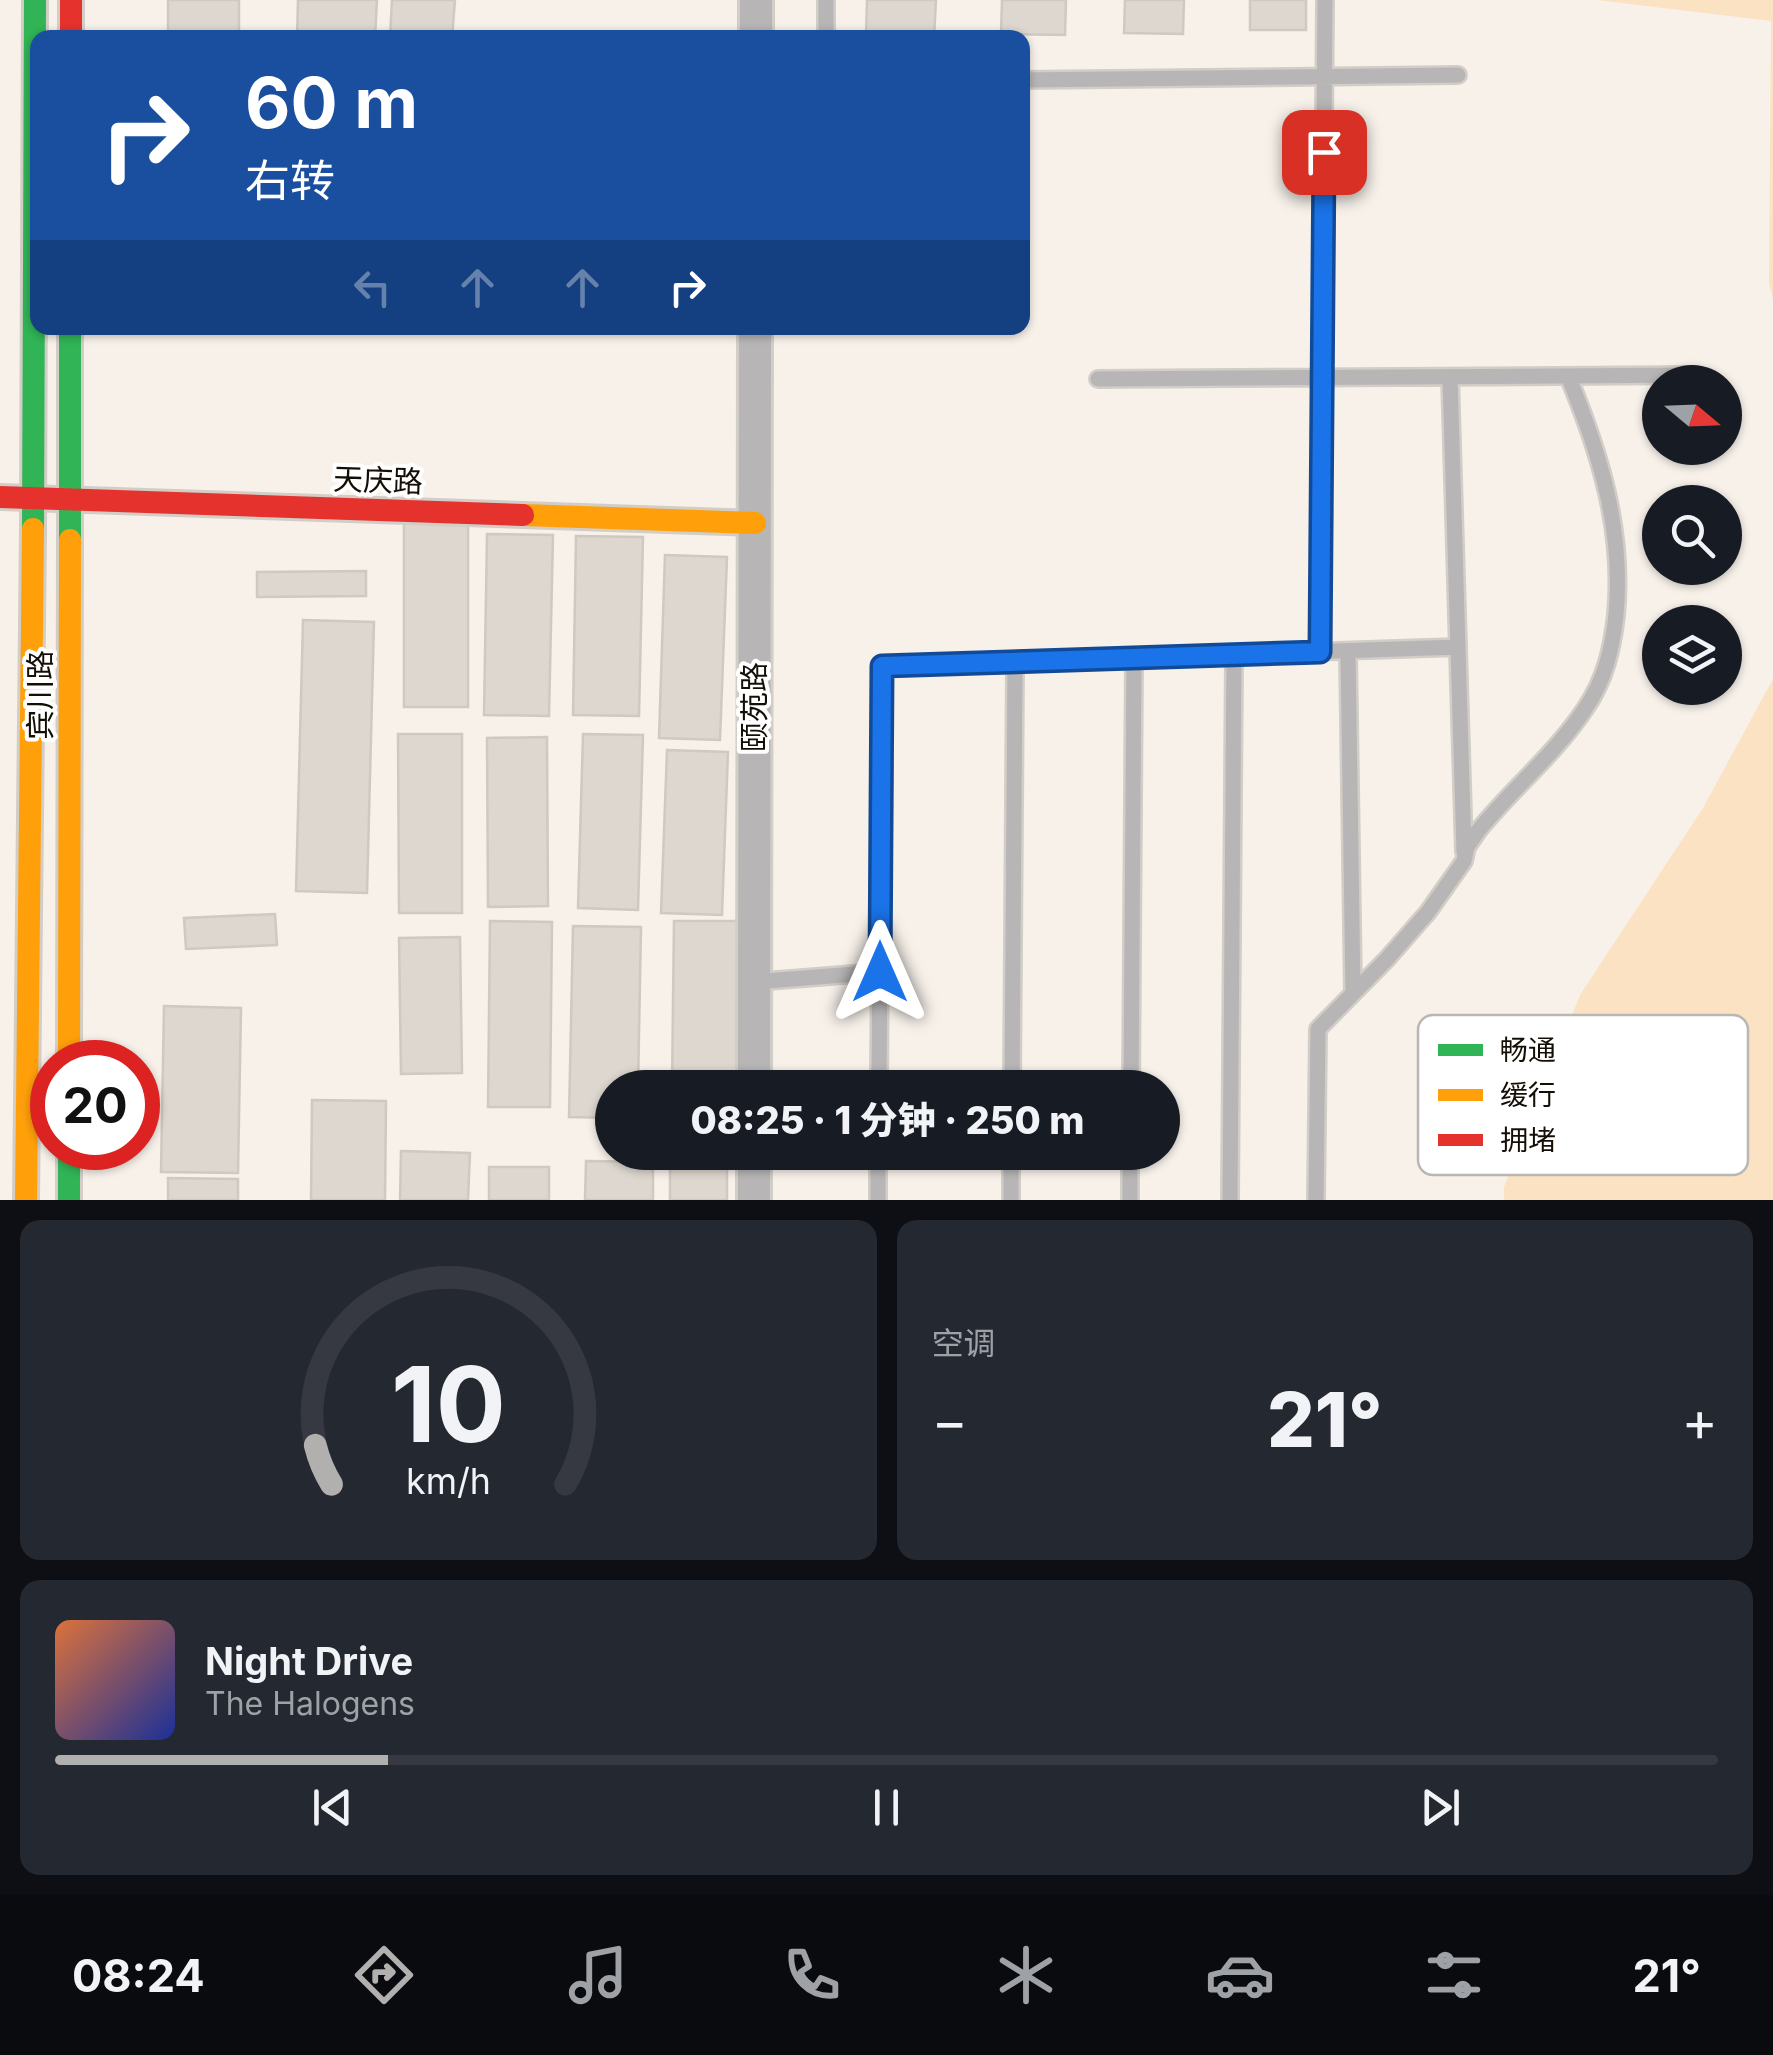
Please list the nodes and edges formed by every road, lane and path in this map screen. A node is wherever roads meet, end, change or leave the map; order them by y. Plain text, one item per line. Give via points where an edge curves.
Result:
1 (35, 0) edge
2 (71, 0) edge
3 (756, 0) edge
4 (826, 0) edge
5 (1325, 0) edge
6 (35, 30) edge
7 (71, 30) edge
8 (756, 30) edge
9 (826, 30) edge
10 (1458, 75) dead end
11 (1324, 77) junction
12 (1030, 80) edge
13 (34, 335) edge
14 (70, 335) edge
15 (755, 335) edge
16 (1642, 375) edge
17 (1568, 376) junction
18 (1450, 377) junction
19 (1322, 378) junction
20 (1098, 379) dead end
21 (0, 497) edge
22 (33, 498) junction
23 (70, 500) junction
24 (754, 523) junction
25 (1458, 647) junction
26 (1348, 650) junction
27 (1320, 652) junction
28 (1234, 654) junction
29 (1134, 658) junction
30 (1015, 662) junction
31 (1464, 861) junction
32 (880, 972) junction
33 (754, 982) junction
34 (1353, 994) junction
35 (69, 1040) edge
36 (754, 1070) edge
37 (878, 1070) edge
38 (1012, 1070) edge
39 (1130, 1070) edge
40 (69, 1170) edge
41 (754, 1170) edge
42 (878, 1170) edge
43 (1011, 1170) edge
44 (1130, 1170) edge
45 (26, 1200) edge
46 (69, 1200) edge
47 (754, 1200) edge
48 (878, 1200) edge
49 (1011, 1200) edge
50 (1130, 1200) edge
51 (1230, 1200) edge
52 (1316, 1200) edge

1 - 6 main road, 宾川路
2 - 7 main road
3 - 8 street
4 - 9 lane
5 - 11 lane
10 - 11 lane
11 - 12 lane
11 - 19 lane
13 - 22 main road, 宾川路
14 - 23 main road, 宾川路
15 - 24 street, 颐苑路
16 - 17 lane
17 - 18 lane
17 - 31 lane via 1615,527 1618,592 1610,658 1585,710 1478,830
18 - 19 lane
18 - 25 lane
19 - 20 lane
19 - 27 lane
21 - 22 main road, 天庆路
22 - 23 main road, 天庆路
22 - 45 main road, 宾川路
23 - 24 main road, 天庆路
23 - 35 main road, 宾川路
24 - 33 street, 颐苑路
25 - 26 lane
25 - 31 lane
26 - 27 lane
26 - 34 lane
27 - 28 lane
28 - 29 lane
28 - 51 lane
29 - 30 lane
29 - 39 lane
30 - 32 lane via 882,666
30 - 38 lane
31 - 34 lane via 1428,912
32 - 33 lane
32 - 37 lane
33 - 36 street, 颐苑路
34 - 52 lane via 1318,1029
40 - 46 main road
41 - 47 street
42 - 48 lane
43 - 49 lane
44 - 50 lane

